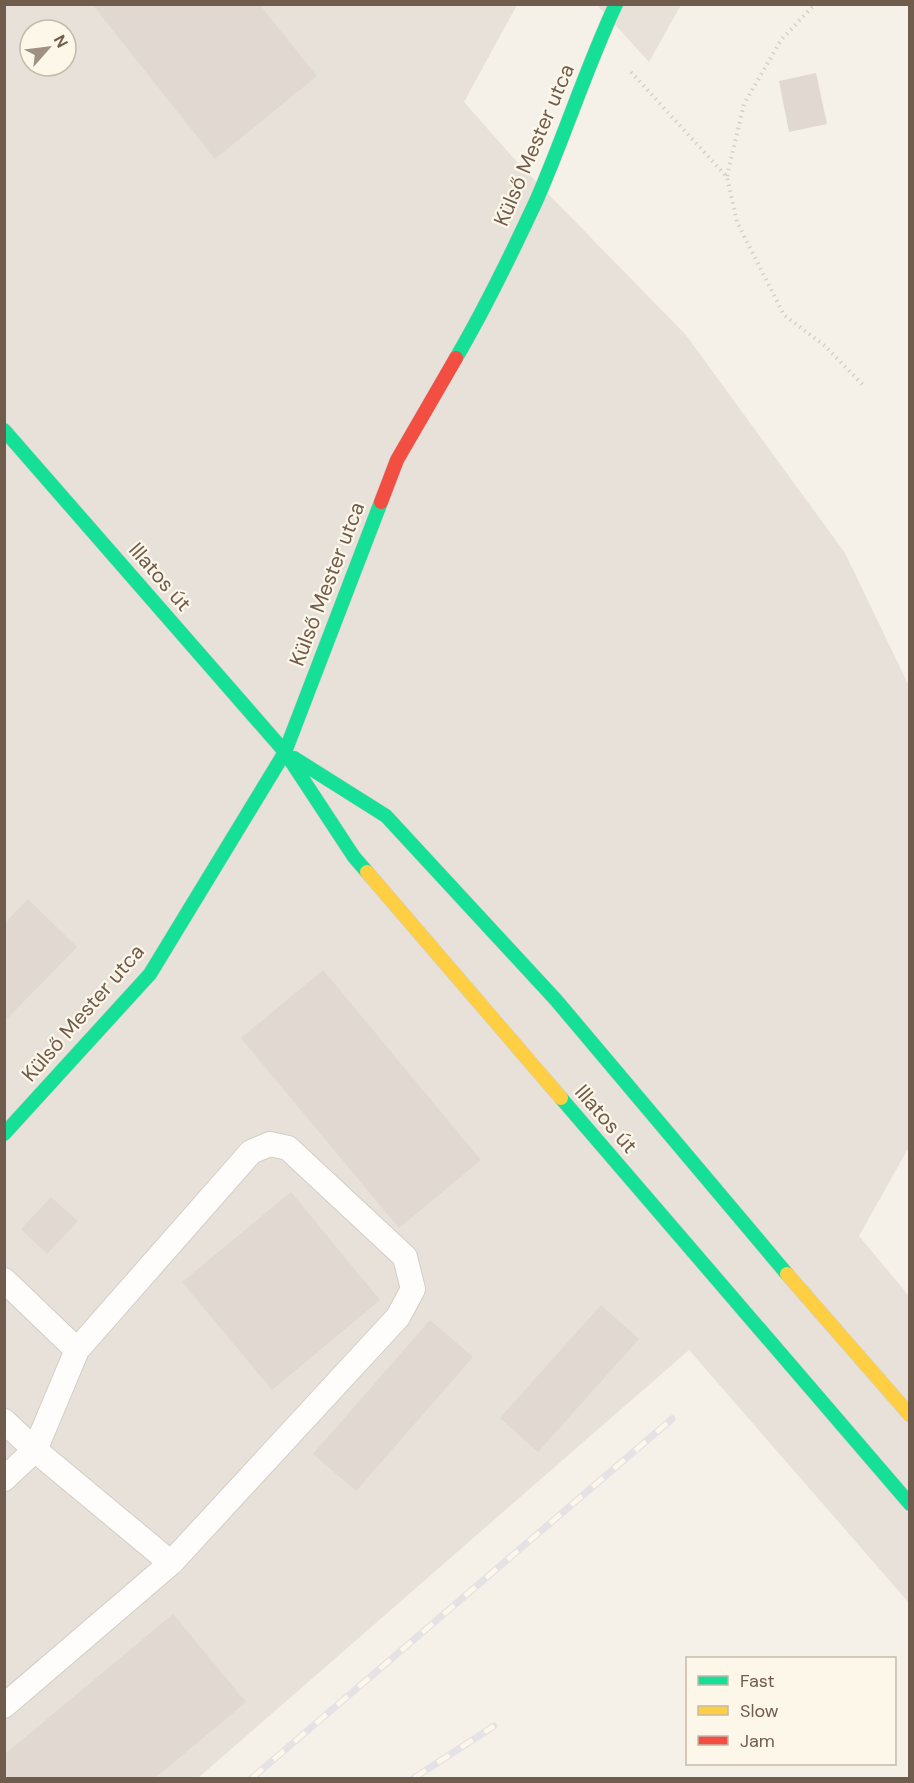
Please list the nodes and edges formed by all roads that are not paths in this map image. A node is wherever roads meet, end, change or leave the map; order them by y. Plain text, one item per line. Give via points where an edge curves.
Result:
1 (616, 4) edge
2 (4, 430) edge
3 (285, 752) junction
4 (4, 1134) edge
5 (4, 1280) edge
6 (77, 1350) junction
7 (909, 1415) edge
8 (4, 1421) edge
9 (35, 1450) junction
10 (4, 1479) edge
11 (909, 1504) edge
12 (171, 1563) junction
13 (4, 1706) edge

1 - 3 street, Külső Mester utca via 537,198 476,324 397,460
2 - 3 street, Illatos út
3 - 4 street, Külső Mester utca via 150,974
3 - 7 street, Illatos út via 386,816 556,1000
3 - 11 street, Illatos út via 354,857
5 - 6 lane
6 - 9 lane
6 - 12 lane via 251,1152 270,1144 288,1148 405,1257 412,1289 398,1317
8 - 9 lane
9 - 10 lane
9 - 12 lane
12 - 13 lane

